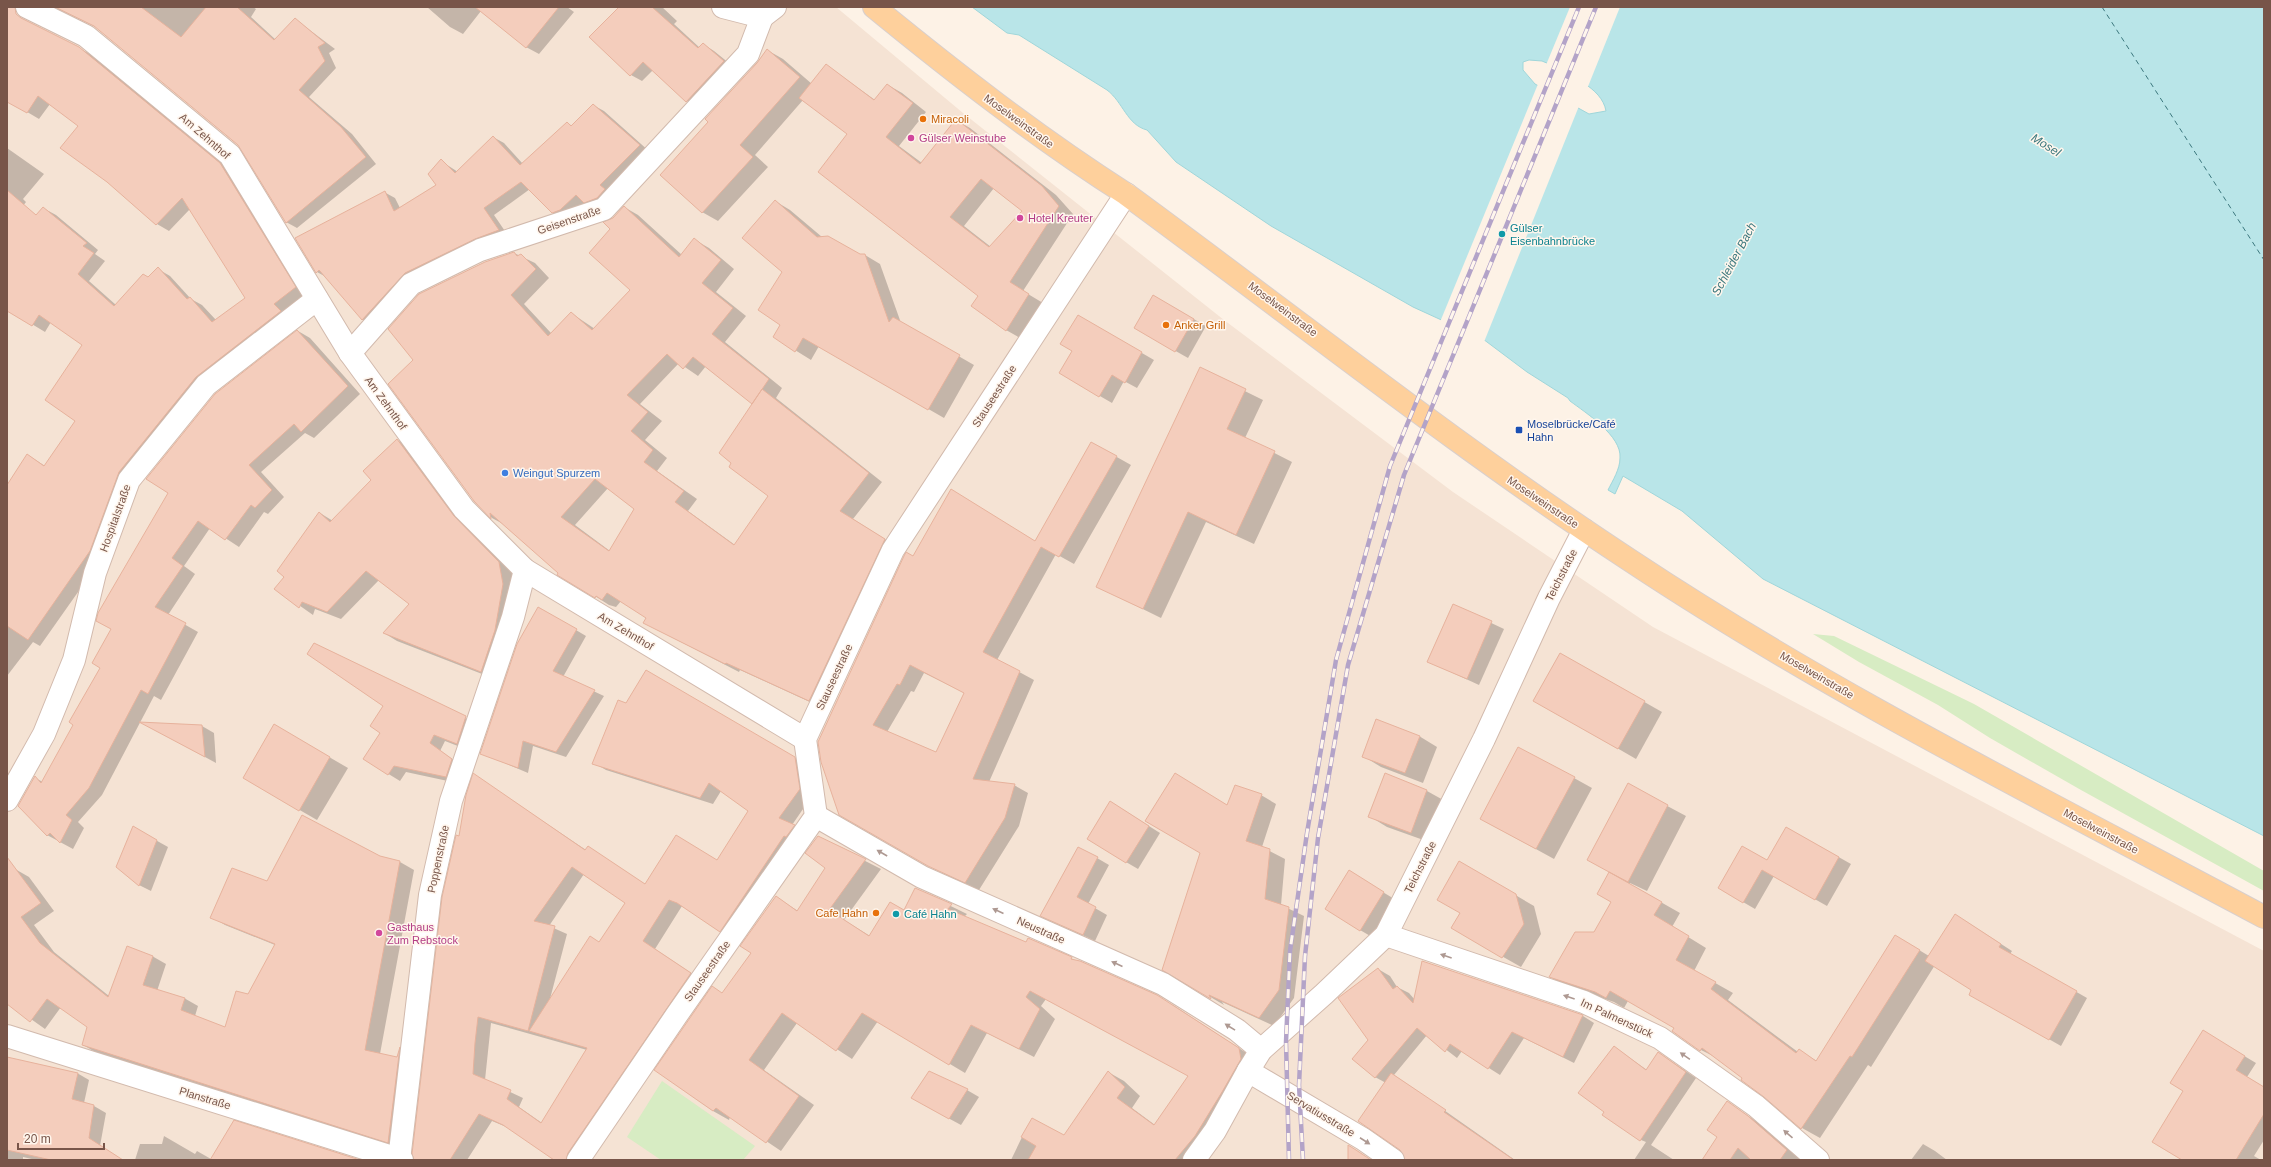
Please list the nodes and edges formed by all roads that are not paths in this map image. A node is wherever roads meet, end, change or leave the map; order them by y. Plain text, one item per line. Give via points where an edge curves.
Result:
1 (26, 7) edge
2 (723, 7) edge
3 (874, 7) edge
4 (769, 12) edge
5 (1126, 194) junction
6 (317, 299) junction
7 (350, 353) junction
8 (1584, 530) junction
9 (525, 570) junction
10 (805, 739) junction
11 (7, 800) edge
12 (816, 816) junction
13 (2264, 917) edge
14 (1386, 935) junction
15 (7, 1036) edge
16 (1261, 1050) junction
17 (1248, 1070) junction
18 (401, 1160) edge
19 (578, 1160) edge
20 (1194, 1160) edge
21 (1394, 1160) edge
22 (1818, 1160) edge

1 - 6 street, Am Zehnthof via 86,36 230,155
2 - 4 street
3 - 5 main road, Moselweinstraße via 969,85 1072,159
4 - 7 street, Geisenstraße via 748,54 604,209 480,250 411,284
5 - 8 main road, Moselweinstraße via 1516,484
5 - 10 street, Stauseestraße via 893,550
6 - 7 street, Am Zehnthof
6 - 11 street, Hospitalstraße via 206,385 129,480 95,573 74,660 44,734
7 - 9 street, Am Zehnthof via 464,509
8 - 13 main road, Moselweinstraße via 1812,673 1962,757
8 - 14 street, Teichstraße
9 - 10 street, Am Zehnthof
9 - 18 street, Poppenstraße via 513,617 451,801 430,894
10 - 12 street
16 -> 12 street, Neustraße via 1236,1030 1163,984 922,877
12 - 19 street, Stauseestraße
14 - 16 street, Teichstraße
22 -> 14 street, Im Palmenstück via 1756,1106 1660,1038 1584,1002
15 - 18 street, Planstraße
16 - 17 street, Teichstraße
17 - 20 street, Teichstraße via 1215,1131
17 -> 21 street, Servatiusstraße

